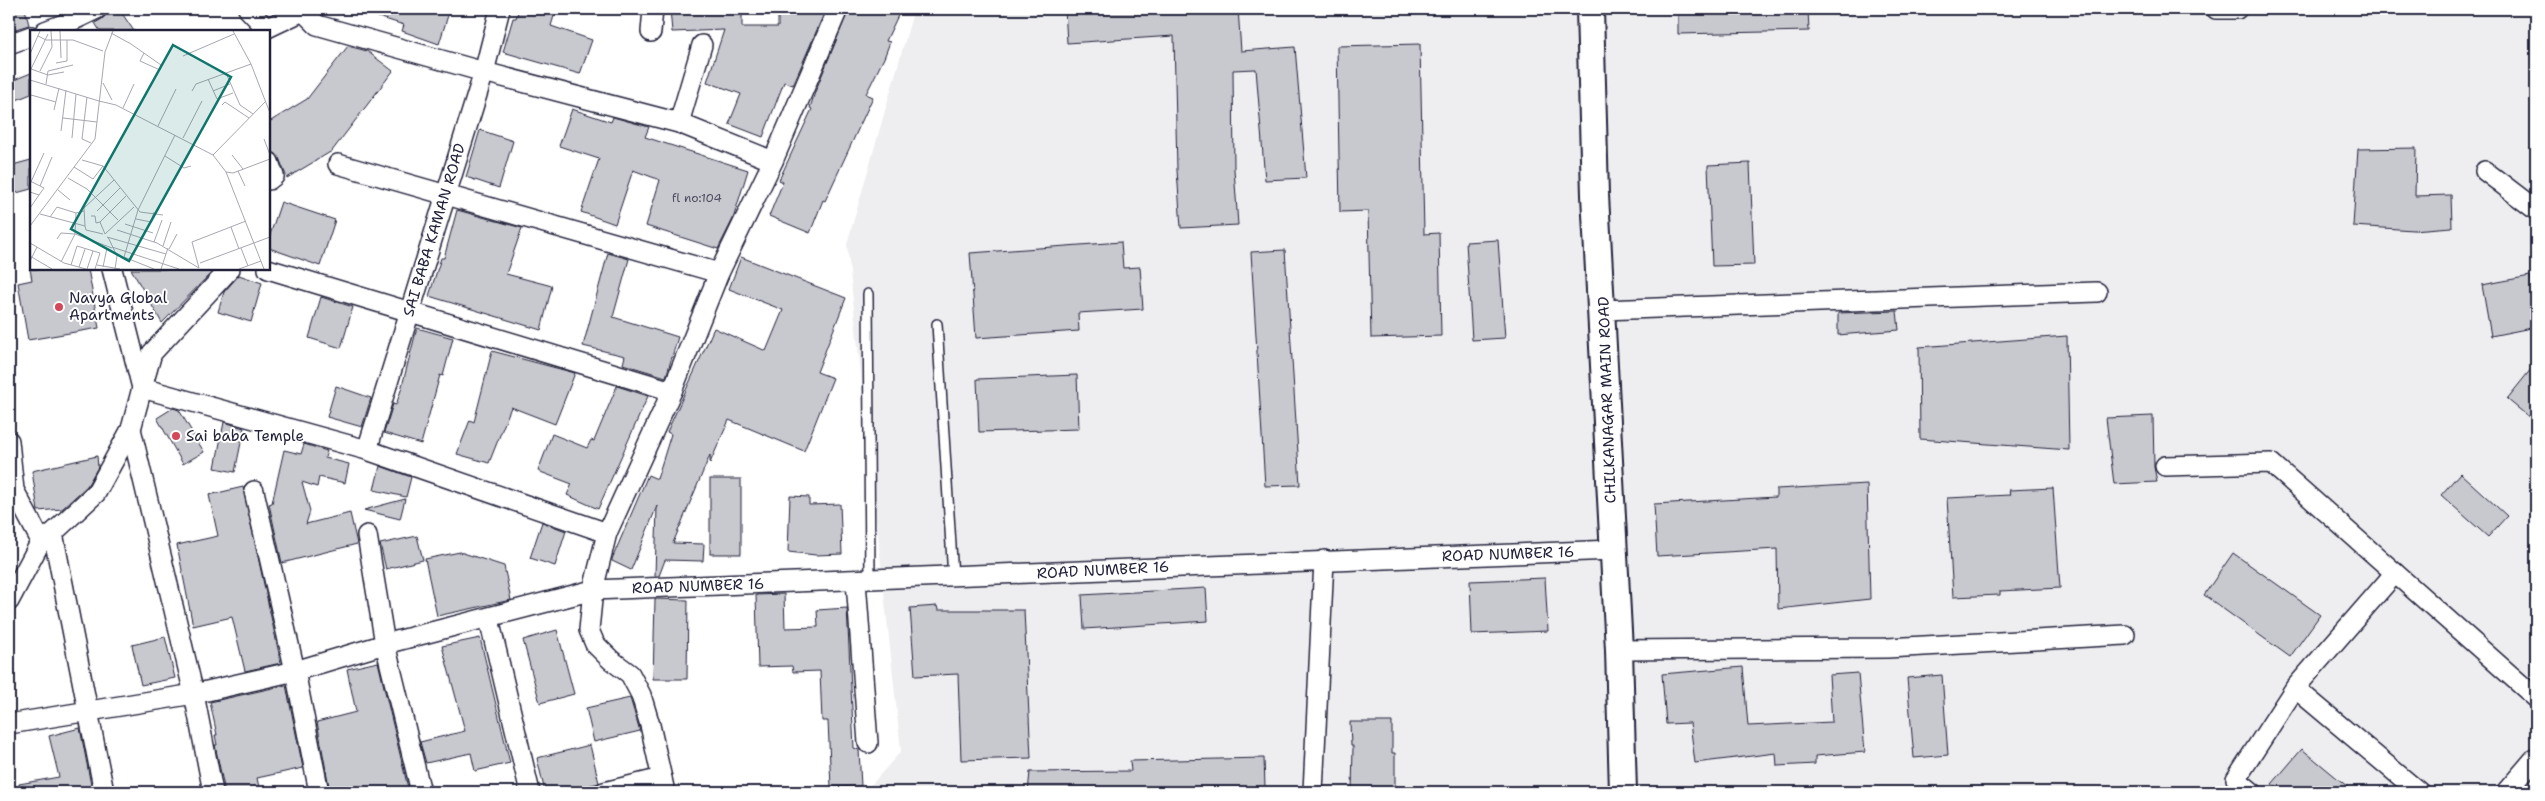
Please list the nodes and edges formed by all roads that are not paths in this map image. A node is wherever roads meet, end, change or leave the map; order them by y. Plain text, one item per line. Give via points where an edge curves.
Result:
1 (96, 9) edge
2 (248, 9) edge
3 (500, 9) edge
4 (653, 9) edge
5 (838, 9) edge
6 (1590, 9) edge
7 (2216, 9) edge
8 (2237, 9) edge
9 (303, 10) edge
10 (73, 20) edge
11 (48, 30) edge
12 (264, 30) edge
13 (651, 32) dead end
14 (30, 36) edge
15 (9, 44) edge
16 (702, 45) dead end
17 (484, 72) junction
18 (679, 124) junction
19 (772, 161) junction
20 (338, 164) dead end
21 (270, 165) edge
22 (2486, 171) dead end
23 (270, 179) edge
24 (445, 194) junction
25 (2536, 210) edge
26 (112, 270) edge
27 (229, 270) edge
28 (270, 270) edge
29 (719, 273) junction
30 (2097, 292) dead end
31 (868, 294) dead end
32 (409, 310) junction
33 (1603, 310) junction
34 (937, 324) dead end
35 (142, 388) junction
36 (672, 391) junction
37 (130, 429) junction
38 (9, 441) edge
39 (367, 450) junction
40 (2165, 466) dead end
41 (11, 490) edge
42 (254, 491) dead end
43 (607, 533) junction
44 (367, 535) dead end
45 (47, 537) junction
46 (1613, 550) junction
47 (1324, 560) junction
48 (2395, 573) junction
49 (953, 577) junction
50 (863, 581) junction
51 (593, 590) junction
52 (9, 601) edge
53 (488, 619) junction
54 (2125, 636) dead end
55 (386, 644) junction
56 (1619, 650) junction
57 (295, 671) junction
58 (2295, 688) junction
59 (194, 694) junction
60 (2536, 698) edge
61 (87, 710) junction
62 (9, 724) edge
63 (868, 743) dead end
64 (2536, 757) edge
65 (663, 785) edge
66 (104, 792) edge
67 (213, 792) edge
68 (319, 792) edge
69 (421, 792) edge
70 (530, 792) edge
71 (604, 792) edge
72 (1313, 792) edge
73 (1623, 792) edge
74 (2252, 792) edge
75 (2419, 792) edge
76 (2506, 792) edge

1 - 10 street
2 - 12 street
3 - 17 street, SAI BABA KAMAN ROAD
4 - 13 street
5 - 19 street
6 - 33 main road, CHILKANAGAR MAIN ROAD via 1595,195
7 - 8 street
9 - 12 street
9 - 17 street via 318,25
10 - 11 street
14 - 15 street
16 - 18 street
17 - 18 street
17 - 24 street, SAI BABA KAMAN ROAD
18 - 19 street
19 - 29 street
20 - 24 street
21 - 23 street via 274,176
22 - 25 street
24 - 29 street
24 - 32 street, SAI BABA KAMAN ROAD
26 - 35 street
27 - 35 street via 152,353
28 - 32 street
29 - 36 street
30 - 33 street
31 - 50 lane
32 - 36 street
32 - 39 street, SAI BABA KAMAN ROAD
33 - 46 main road, CHILKANAGAR MAIN ROAD
34 - 49 lane
35 - 37 street
35 - 39 street
36 - 43 street
37 - 45 street via 96,493
37 - 59 street
38 - 41 street
39 - 43 street
40 - 48 street via 2271,463
41 - 45 street
42 - 57 street
43 - 51 street
44 - 55 street
45 - 52 street
45 - 61 street
46 - 47 street, ROAD NUMBER 16
46 - 56 main road, CHILKANAGAR MAIN ROAD
47 - 49 street, ROAD NUMBER 16
47 - 72 street
48 - 58 street
48 - 60 street
49 - 50 street, ROAD NUMBER 16
50 - 51 street, ROAD NUMBER 16
50 - 63 street
51 - 53 street, ROAD NUMBER 16
51 - 65 street via 589,630 595,644 630,674 637,688 650,725
53 - 55 street, ROAD NUMBER 16
53 - 70 street
54 - 56 street via 1887,648
55 - 57 street, ROAD NUMBER 16
55 - 69 street
56 - 73 main road, CHILKANAGAR MAIN ROAD
57 - 59 street, ROAD NUMBER 16
57 - 68 street
58 - 74 street via 2236,779
58 - 75 street
59 - 61 street, ROAD NUMBER 16
59 - 67 street
61 - 62 street, ROAD NUMBER 16
61 - 66 street
64 - 76 street
65 - 71 street

